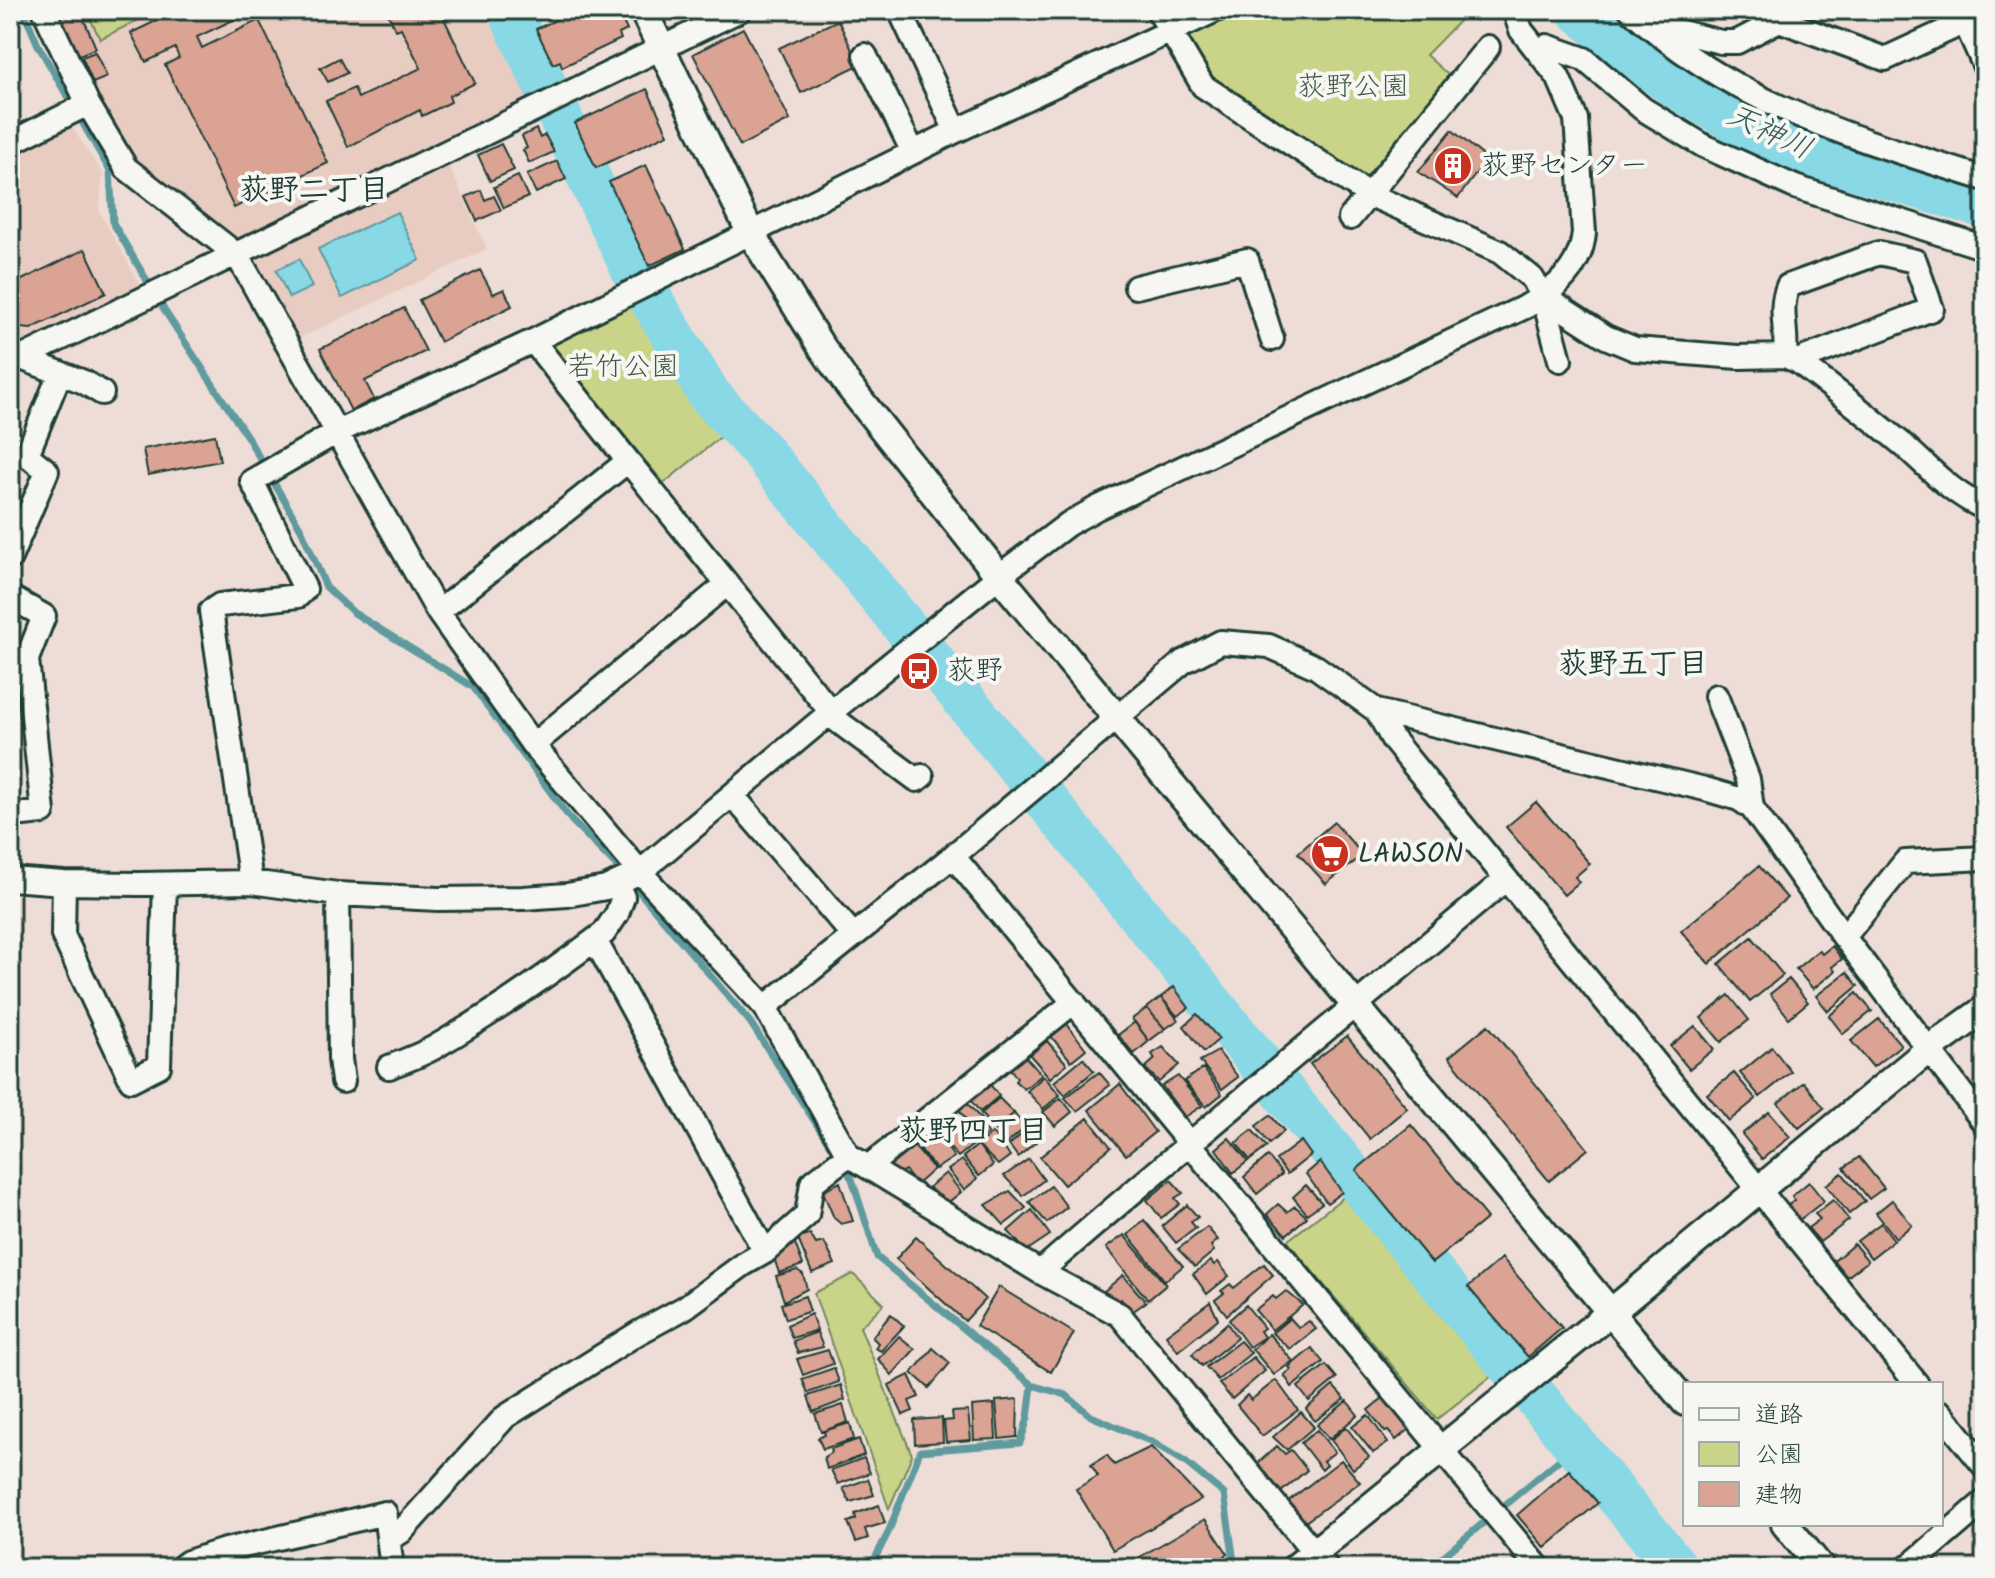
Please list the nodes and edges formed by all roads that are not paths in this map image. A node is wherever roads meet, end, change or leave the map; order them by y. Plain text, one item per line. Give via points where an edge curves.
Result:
1 (44, 10) edge
2 (643, 10) edge
3 (740, 10) edge
4 (1158, 10) edge
5 (1216, 10) edge
6 (1514, 10) edge
7 (1783, 15) edge
8 (1638, 16) edge
9 (1962, 16) edge
10 (903, 17) dead end
11 (1171, 32) junction
12 (661, 47) junction
13 (1488, 47) dead end
14 (1538, 52) junction
15 (865, 55) dead end
16 (1985, 67) edge
17 (88, 104) junction
18 (956, 131) junction
19 (10, 143) edge
20 (913, 152) junction
21 (1985, 179) edge
22 (1368, 194) junction
23 (1350, 218) dead end
24 (750, 232) junction
25 (1985, 248) edge
26 (237, 255) junction
27 (1136, 287) dead end
28 (1543, 296) junction
29 (1272, 339) dead end
30 (533, 341) junction
31 (15, 356) edge
32 (1791, 358) junction
33 (1560, 360) dead end
34 (60, 373) junction
35 (102, 393) dead end
36 (337, 432) junction
37 (628, 461) junction
38 (1985, 508) edge
39 (10, 558) edge
40 (999, 576) junction
41 (727, 584) junction
42 (10, 597) edge
43 (438, 612) junction
44 (1716, 696) dead end
45 (1377, 711) junction
46 (829, 713) junction
47 (1119, 717) junction
48 (533, 745) junction
49 (922, 776) dead end
50 (733, 796) junction
51 (1752, 808) junction
52 (23, 814) dead end
53 (953, 856) junction
54 (1985, 858) edge
55 (640, 872) junction
56 (10, 879) edge
57 (1506, 879) junction
58 (251, 882) junction
59 (64, 883) junction
60 (165, 884) junction
61 (617, 884) junction
62 (338, 894) junction
63 (853, 935) junction
64 (1844, 937) junction
65 (595, 940) junction
66 (1074, 1002) junction
67 (765, 1007) junction
68 (1355, 1008) junction
69 (1985, 1009) edge
70 (1928, 1050) junction
71 (389, 1067) dead end
72 (343, 1081) dead end
73 (1985, 1124) edge
74 (1188, 1143) junction
75 (858, 1161) junction
76 (1758, 1189) junction
77 (765, 1252) junction
78 (1040, 1272) junction
79 (1611, 1312) junction
80 (1915, 1382) edge
81 (1683, 1400) edge
82 (1943, 1415) edge
83 (1440, 1449) junction
84 (1985, 1467) edge
85 (1985, 1501) edge
86 (1787, 1526) edge
87 (390, 1539) junction
88 (1312, 1563) edge
89 (180, 1568) edge
90 (392, 1568) edge
91 (1539, 1568) edge
92 (1821, 1568) edge
93 (1907, 1568) edge

1 - 17 street
2 - 12 street
3 - 12 street
4 - 11 street
5 - 11 street
6 - 14 street
7 - 8 street via 1737,42 1721,42
7 - 9 street via 1885,59
8 - 21 street via 1711,72 1787,112
9 - 16 street
10 - 18 street
11 - 18 street
11 - 22 street via 1203,86
12 - 24 street
12 - 26 street
13 - 22 street
14 - 25 street via 1547,46 1584,59 1643,109 1704,146 1795,187
14 - 28 street via 1558,77 1576,119 1584,233 1573,267
15 - 20 street
17 - 19 street
17 - 26 street via 126,168
18 - 20 street
20 - 24 street
22 - 23 street
22 - 28 street via 1500,252 1532,278
24 - 30 street
24 - 40 street via 848,385
26 - 31 street
26 - 36 street
27 - 29 street via 1247,260
28 - 32 street via 1606,337 1635,349
28 - 33 street
28 - 40 street via 1097,508
30 - 36 street
30 - 37 street
31 - 34 street
32 - 32 street via 1781,302 1788,286 1879,253 1915,261 1932,309
32 - 38 street via 1938,479
34 - 35 street
34 - 39 street via 27,455 55,475
36 - 43 street
36 - 58 street via 252,481 305,589 298,596 220,605 211,611
37 - 41 street
37 - 43 street
40 - 46 street
40 - 47 street
41 - 46 street
41 - 48 street
42 - 52 street via 44,616 27,659 43,812
43 - 48 street
44 - 51 street via 1748,779
45 - 47 street via 1316,667 1269,646 1221,642 1183,662
45 - 51 street via 1705,789
45 - 57 street via 1393,740
46 - 49 street via 917,780
46 - 50 street
47 - 53 street
47 - 68 street
48 - 55 street
50 - 55 street
50 - 63 street
51 - 64 street
53 - 63 street
53 - 66 street
54 - 64 street via 1905,862
55 - 61 street
55 - 67 street
56 - 59 street
57 - 68 street
57 - 76 street
58 - 60 street
58 - 62 street
59 - 60 street
59 - 60 street via 63,935 131,1080 159,1066
61 - 62 street via 586,893 523,898
61 - 65 street via 623,897 617,914
62 - 72 street
63 - 67 street
64 - 70 street
65 - 71 street via 442,1044
65 - 77 street
66 - 74 street
66 - 75 street
67 - 75 street
68 - 74 street
68 - 79 street
69 - 70 street
70 - 73 street
70 - 76 street
74 - 78 street
74 - 83 street
75 - 77 street via 812,1183 807,1215
75 - 78 street
76 - 79 street
76 - 80 street
77 - 87 street via 505,1417
78 - 88 street via 1120,1315
79 - 81 street
79 - 83 street
82 - 84 street
83 - 88 street
83 - 91 street
85 - 93 street
86 - 92 street
87 - 89 street via 385,1513 222,1551
87 - 90 street

